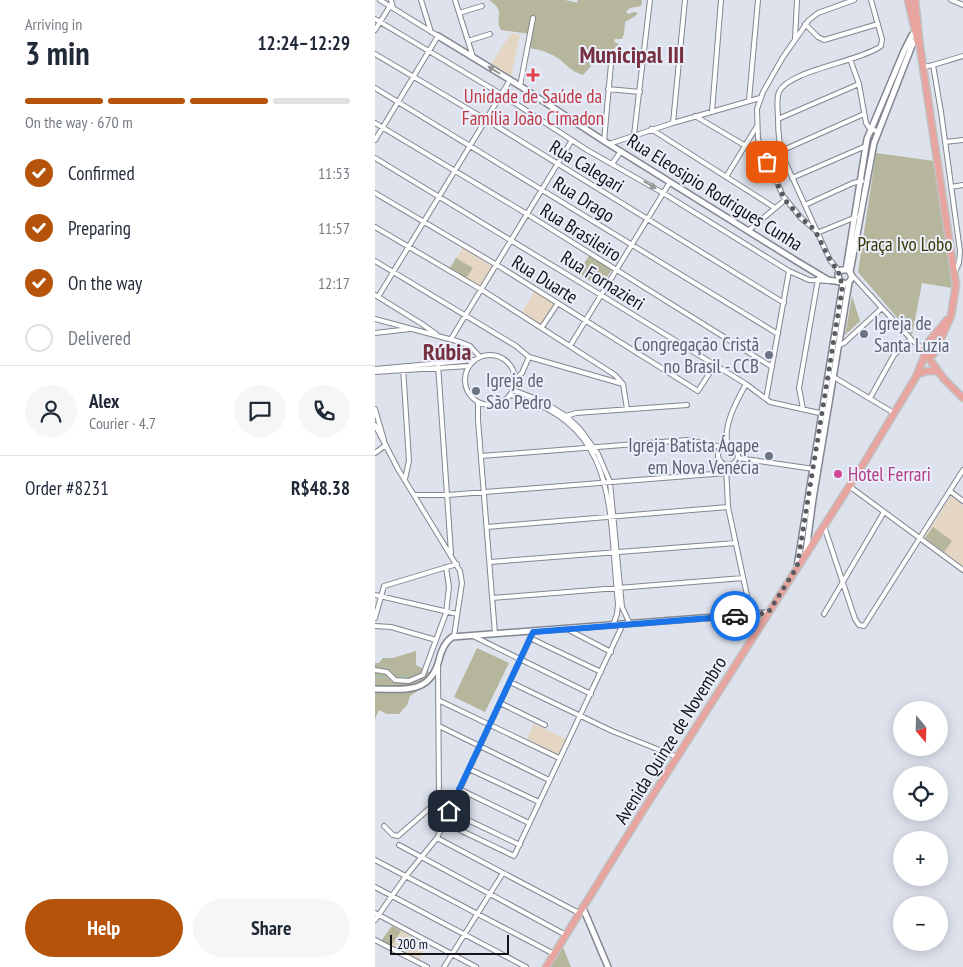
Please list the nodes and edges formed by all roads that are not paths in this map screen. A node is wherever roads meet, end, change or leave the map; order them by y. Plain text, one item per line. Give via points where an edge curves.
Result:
1 (380, 0) edge
2 (391, 0) edge
3 (421, 0) edge
4 (455, 0) edge
5 (650, 0) edge
6 (685, 0) edge
7 (721, 0) edge
8 (758, 0) edge
9 (797, 0) edge
10 (834, 0) edge
11 (854, 0) edge
12 (871, 0) edge
13 (908, 0) edge
14 (915, 0) edge
15 (951, 0) edge
16 (963, 5) edge
17 (482, 6) dead end
18 (392, 7) junction
19 (834, 7) junction
20 (459, 13) junction
21 (533, 18) dead end
22 (375, 19) edge
23 (380, 22) junction
24 (805, 24) junction
25 (878, 24) junction
26 (375, 30) edge
27 (431, 32) junction
28 (490, 34) dead end
29 (918, 34) junction
30 (437, 36) junction
31 (795, 39) junction
32 (468, 41) junction
33 (428, 51) junction
34 (375, 54) edge
35 (963, 56) edge
36 (473, 57) junction
37 (850, 59) junction
38 (611, 64) dead end
39 (933, 65) junction
40 (924, 67) junction
41 (413, 76) junction
42 (510, 80) junction
43 (859, 84) junction
44 (520, 86) junction
45 (375, 88) edge
46 (608, 89) junction
47 (640, 92) junction
48 (501, 94) junction
49 (760, 98) junction
50 (749, 100) junction
51 (398, 102) junction
52 (712, 112) junction
53 (864, 114) junction
54 (695, 116) junction
55 (485, 119) junction
56 (778, 119) junction
57 (375, 122) edge
58 (673, 123) junction
59 (757, 126) junction
60 (383, 127) junction
61 (651, 130) junction
62 (874, 130) junction
63 (634, 135) junction
64 (375, 140) edge
65 (572, 140) junction
66 (963, 140) edge
67 (606, 142) junction
68 (945, 142) junction
69 (470, 145) junction
70 (744, 145) junction
71 (866, 146) junction
72 (621, 151) junction
73 (781, 151) junction
74 (375, 158) edge
75 (557, 164) junction
76 (612, 164) junction
77 (455, 171) junction
78 (726, 177) junction
79 (792, 178) junction
80 (863, 181) junction
81 (670, 182) junction
82 (963, 185) edge
83 (951, 187) junction
84 (542, 189) junction
85 (375, 193) edge
86 (663, 193) junction
87 (439, 196) junction
88 (785, 200) junction
89 (805, 205) junction
90 (775, 208) junction
91 (527, 214) junction
92 (858, 217) junction
93 (647, 219) junction
94 (811, 219) junction
95 (423, 222) junction
96 (805, 223) junction
97 (375, 227) edge
98 (749, 230) junction
99 (816, 231) junction
100 (512, 240) junction
101 (632, 245) junction
102 (409, 247) junction
103 (375, 261) edge
104 (497, 265) junction
105 (617, 270) junction
106 (393, 272) junction
107 (789, 272) junction
108 (849, 272) junction
109 (955, 272) junction
110 (839, 274) junction
111 (821, 276) junction
112 (831, 281) junction
113 (850, 281) junction
114 (817, 282) junction
115 (841, 283) junction
116 (860, 285) junction
117 (482, 290) junction
118 (601, 295) junction
119 (377, 296) edge
120 (558, 303) junction
121 (784, 303) junction
122 (882, 308) junction
123 (466, 316) junction
124 (951, 316) junction
125 (375, 318) edge
126 (585, 320) junction
127 (542, 328) junction
128 (413, 329) junction
129 (375, 333) edge
130 (778, 334) junction
131 (439, 336) junction
132 (911, 338) junction
133 (451, 339) junction
134 (833, 345) junction
135 (570, 346) junction
136 (839, 346) junction
137 (929, 353) junction
138 (480, 357) junction
139 (529, 358) junction
140 (474, 360) junction
141 (437, 365) junction
142 (469, 366) junction
143 (715, 366) junction
144 (772, 367) junction
145 (403, 368) junction
146 (375, 370) edge
147 (938, 371) junction
148 (828, 374) junction
149 (917, 375) junction
150 (834, 377) junction
151 (515, 379) junction
152 (623, 384) junction
153 (746, 384) junction
154 (512, 392) junction
155 (962, 395) edge
156 (870, 398) junction
157 (766, 399) junction
158 (478, 402) junction
159 (687, 404) dead end
160 (375, 409) edge
161 (627, 409) junction
162 (803, 409) junction
163 (821, 413) junction
164 (894, 413) junction
165 (828, 415) junction
166 (564, 417) junction
167 (375, 425) edge
168 (384, 440) junction
169 (727, 445) junction
170 (386, 446) junction
171 (591, 447) junction
172 (721, 447) junction
173 (375, 453) edge
174 (481, 456) junction
175 (738, 458) junction
176 (726, 466) junction
177 (815, 469) junction
178 (963, 470) edge
179 (726, 473) junction
180 (405, 479) junction
181 (607, 482) junction
182 (849, 486) junction
183 (950, 491) junction
184 (483, 492) junction
185 (414, 495) junction
186 (448, 495) junction
187 (963, 501) edge
188 (728, 508) junction
189 (884, 512) junction
190 (612, 517) junction
191 (824, 526) junction
192 (487, 527) junction
193 (919, 538) junction
194 (735, 543) junction
195 (615, 553) junction
196 (806, 553) junction
197 (452, 555) junction
198 (490, 562) junction
199 (457, 564) junction
200 (446, 567) junction
201 (797, 567) junction
202 (963, 570) edge
203 (743, 578) junction
204 (842, 581) junction
205 (618, 589) junction
206 (375, 595) edge
207 (380, 596) junction
208 (492, 598) junction
209 (446, 613) junction
210 (768, 613) junction
211 (457, 614) junction
212 (751, 614) junction
213 (824, 614) dead end
214 (375, 618) edge
215 (623, 624) junction
216 (630, 624) junction
217 (613, 625) junction
218 (375, 626) edge
219 (567, 629) junction
220 (533, 632) junction
221 (495, 634) junction
222 (453, 636) junction
223 (473, 636) junction
224 (530, 638) junction
225 (436, 640) junction
226 (611, 652) junction
227 (519, 660) junction
228 (438, 666) junction
229 (375, 670) edge
230 (601, 672) junction
231 (510, 682) junction
232 (375, 689) edge
233 (591, 694) junction
234 (438, 700) junction
235 (500, 703) junction
236 (580, 716) junction
237 (439, 726) junction
238 (489, 726) junction
239 (545, 726) dead end
240 (479, 747) junction
241 (677, 757) junction
242 (559, 758) junction
243 (469, 768) junction
244 (549, 780) junction
245 (459, 789) junction
246 (439, 800) junction
247 (539, 802) junction
248 (449, 811) junction
249 (444, 823) junction
250 (529, 823) junction
251 (384, 826) dead end
252 (437, 838) junction
253 (399, 845) dead end
254 (520, 845) junction
255 (421, 857) junction
256 (375, 860) edge
257 (503, 873) junction
258 (406, 876) junction
259 (375, 888) edge
260 (490, 894) junction
261 (392, 896) junction
262 (581, 910) junction
263 (377, 914) edge
264 (477, 915) junction
265 (375, 920) edge
266 (465, 934) junction
267 (566, 935) junction
268 (375, 940) edge
269 (452, 954) junction
270 (554, 954) junction
271 (427, 967) edge
272 (443, 967) edge
273 (476, 967) edge
274 (527, 967) edge
275 (546, 967) edge
276 (607, 967) edge

1 - 18 street, Rua Eleosipio Rodrigues Cunha
2 - 18 street
3 - 27 street
4 - 20 street
5 - 47 street
6 - 58 street
7 - 52 street
8 - 50 street
9 - 31 street
10 - 19 street
11 - 19 street
12 - 25 street
13 - 29 main road
14 - 29 main road
15 - 16 street
17 - 20 street
18 - 23 street
18 - 27 street, Rua Eleosipio Rodrigues Cunha
19 - 24 street
20 - 32 street
21 - 44 street
22 - 23 street
23 - 26 street
23 - 33 street
24 - 25 street via 824,40
24 - 31 street
25 - 37 street via 881,46
27 - 30 street, Rua Eleosipio Rodrigues Cunha
28 - 32 street
29 - 40 main road, Avenida Quinze de Novembro
29 - 62 street via 904,51
30 - 33 street
30 - 36 street, Rua Eleosipio Rodrigues Cunha
31 - 49 street
32 - 36 street
33 - 41 street
33 - 48 street
34 - 41 street, Rua Calegari
35 - 39 street
42 -> 36 street, Rua Eleosipio Rodrigues Cunha
37 - 43 street
37 - 56 street via 787,83 777,99
38 - 46 street
39 - 40 street
39 - 68 street
40 - 109 main road, Avenida Quinze de Novembro
41 - 51 street
41 - 55 street, Rua Calegari
42 - 44 street, Rua Eleosipio Rodrigues Cunha
42 - 48 street
43 - 53 street
43 - 56 street
44 - 67 street, Rua Eleosipio Rodrigues Cunha
45 - 51 street, Rua Drago
46 - 47 street
46 - 67 street
47 - 63 street
48 - 55 street
48 - 65 street
49 - 50 street
49 - 59 street
50 - 52 street
51 - 60 street
51 - 69 street, Rua Drago
52 - 54 street
53 - 62 street via 868,126
53 - 73 street
54 - 58 street
54 - 70 street
55 - 69 street
55 - 75 street, Rua Calegari
56 - 73 street
57 - 60 street, Rua Brasileiro
58 - 61 street
59 - 70 street
59 - 88 street via 758,139
60 - 64 street
60 - 77 street, Rua Brasileiro
61 - 63 street
61 - 78 street
62 - 71 street
62 - 80 street
63 - 67 street
65 - 75 street
65 - 76 street
66 - 68 street
67 - 72 street, Rua Eleosipio Rodrigues Cunha
68 - 83 street
69 - 77 street
69 - 84 street, Rua Drago
70 - 78 street
71 - 79 street
71 - 80 street
72 - 76 street
72 - 81 street, Rua Eleosipio Rodrigues Cunha
73 - 79 street
74 - 87 street, Rua Fornazieri
75 - 84 street
75 - 93 street, Rua Calegari
76 -> 86 street
77 - 87 street
77 - 91 street, Rua Brasileiro
78 - 90 street
79 - 89 street
80 - 89 street
80 - 92 street
81 - 86 street
81 - 98 street, Rua Eleosipio Rodrigues Cunha
82 - 83 street
83 - 109 street via 960,250
84 - 91 street
84 - 101 street, Rua Drago
85 - 95 street, Rua Duarte
86 - 93 street
86 - 107 street
87 - 95 street
87 - 100 street, Rua Fornazieri
88 - 90 street
88 - 96 street
89 - 94 street
90 - 98 street
91 - 100 street
91 - 105 street, Rua Brasileiro
92 - 99 street
92 - 108 street
93 - 101 street
93 - 121 street, Rua Calegari
94 - 96 street
94 - 99 street
95 - 102 street
95 - 104 street, Rua Duarte
96 - 99 street
97 - 102 street
98 - 111 street, Rua Eleosipio Rodrigues Cunha
99 - 110 street
100 - 104 street
100 - 118 street, Rua Fornazieri
101 - 105 street
101 - 130 street, Rua Drago
102 - 106 street
102 - 117 street
103 - 106 street
104 - 117 street
104 - 120 street, Rua Duarte
105 - 118 street
105 - 144 street, Rua Brasileiro
106 - 119 street
106 - 123 street
107 - 114 street
107 - 121 street
108 - 110 street
108 - 113 street
108 - 116 street
109 - 124 main road, Avenida Quinze de Novembro via 956,292
110 - 112 street
110 - 115 street
111 - 112 street, Rua Eleosipio Rodrigues Cunha
111 - 114 street
112 - 114 street
112 - 115 street
113 - 115 street
113 - 116 street
113 - 136 street
114 - 162 street via 799,388
115 - 134 street
116 - 122 street
117 - 123 street
117 - 127 street
118 - 126 street
118 - 143 street, Rua Fornazieri
119 - 131 street
120 - 126 street, Rua Duarte
120 - 127 street
121 - 130 street
122 - 132 street
122 - 136 street
123 - 133 street
123 - 139 street
124 - 137 main road, Avenida Quinze de Novembro
124 - 137 main road
125 - 128 street
126 - 135 street
126 - 143 street, Rua Duarte via 698,391
127 - 135 street
128 - 129 street
128 - 131 street
130 - 144 street
131 - 133 street
132 - 137 street
132 - 156 street via 894,355
133 - 138 street via 470,346
134 - 136 street
134 - 148 street
135 - 152 street via 615,375
136 - 150 street
137 - 147 main road
137 - 149 main road, Avenida Quinze de Novembro
138 - 140 street
138 - 151 street via 493,355 505,360 514,371
139 - 151 street
139 - 152 street
140 - 141 street
140 - 142 street
141 - 142 street
141 - 145 street
141 - 186 street
142 - 158 street via 465,387
143 - 153 street, Rua Fornazieri
144 - 157 street
145 - 146 street
145 - 180 street via 409,461
147 - 149 main road
147 - 155 main road
148 - 150 street
148 - 163 street
149 - 164 main road, Avenida Quinze de Novembro
150 - 156 street
150 - 165 street
151 - 154 street
152 - 161 street
153 - 157 street, Rua Fornazieri
153 - 169 street via 733,410 726,433
154 - 158 street via 506,400 493,405
154 - 166 street via 542,401
156 - 164 street
157 - 162 street, Rua Fornazieri
158 - 174 street
159 - 161 street
160 - 168 street
161 - 166 street
162 - 163 street, Rua Fornazieri
163 - 165 street, Rua Fornazieri
163 - 177 street
164 - 182 main road, Avenida Quinze de Novembro
165 - 177 street
166 - 171 street via 580,429
167 - 168 street
168 - 170 street
169 - 172 street
169 - 175 street via 737,450
170 - 173 street
170 - 180 street
171 - 172 street via 687,440
171 - 174 street
171 - 181 street
172 - 176 street via 717,457
174 - 184 street
175 - 176 street via 733,465
175 - 177 street
176 - 179 street
177 - 196 street
177 - 201 street
178 - 183 street
179 - 181 street
179 - 188 street
180 - 185 street
181 - 184 street
181 - 190 street
182 - 189 street
182 - 191 main road, Avenida Quinze de Novembro
183 - 187 street
183 - 193 street
184 - 186 street
184 - 192 street
185 - 186 street
185 - 197 street
186 - 197 street
188 - 190 street
188 - 194 street
189 - 193 street
189 - 204 street
190 - 192 street
190 - 195 street
191 - 196 main road, Avenida Quinze de Novembro
191 - 204 street
192 - 198 street
193 - 202 street
193 - 204 street via 864,626 859,626
194 - 195 street
194 - 203 street
195 - 198 street
195 - 205 street
196 - 201 main road, Avenida Quinze de Novembro
197 - 199 street
198 - 208 street
199 - 200 street
199 - 211 street via 462,583
200 - 207 street via 389,583
200 - 209 street via 449,587
201 - 210 main road, Avenida Quinze de Novembro
203 - 205 street
203 - 212 street
204 - 213 street
205 - 208 street
205 - 216 street via 621,607
205 - 217 street via 618,608
206 - 207 street
207 - 209 street
207 - 214 street
208 - 221 street
209 - 211 street
209 - 225 street
210 - 212 street
210 - 241 main road, Avenida Quinze de Novembro
211 - 222 street
212 - 216 street
215 - 216 street
215 - 217 street
215 - 226 street
217 - 219 street
218 - 225 street via 391,627
219 - 220 street
219 - 226 street
220 - 221 street
220 - 224 street
221 - 223 street
222 - 223 street
222 - 228 street via 444,646
223 - 227 street
224 - 227 street
224 - 230 street
225 - 229 street via 426,671 419,678 395,680 387,672
226 - 230 street
227 - 231 street
227 - 233 street
228 - 232 street via 428,681 417,688
228 - 234 street
230 - 233 street
231 - 235 street
231 - 236 street
233 - 236 street
234 - 237 street
234 - 238 street
235 - 238 street
235 - 239 street
236 - 241 street
236 - 242 street
237 - 240 street
237 - 246 street
238 - 240 street
238 - 242 street
240 - 243 street
240 - 244 street
241 - 262 main road, Avenida Quinze de Novembro
242 - 244 street
243 - 245 street
243 - 247 street
244 - 247 street
245 - 248 street
245 - 250 street
246 - 249 street via 439,817
246 - 251 street via 398,836
247 - 250 street
248 - 249 street
248 - 254 street
249 - 252 street
249 - 254 street via 514,856
250 - 254 street
252 - 255 street
252 - 257 street
253 - 255 street
255 - 258 street
255 - 260 street
256 - 258 street
257 - 260 street
257 - 262 street
258 - 261 street
258 - 264 street
259 - 261 street
260 - 264 street
260 - 267 street
261 - 263 street
261 - 266 street
262 - 267 main road, Avenida Quinze de Novembro
262 - 276 street
263 - 265 street
263 - 269 street
264 - 266 street
264 - 270 street
266 - 269 street
266 - 274 street
267 - 270 main road, Avenida Quinze de Novembro
268 - 271 street
269 - 272 street
269 - 273 street
270 - 275 main road, Avenida Quinze de Novembro

